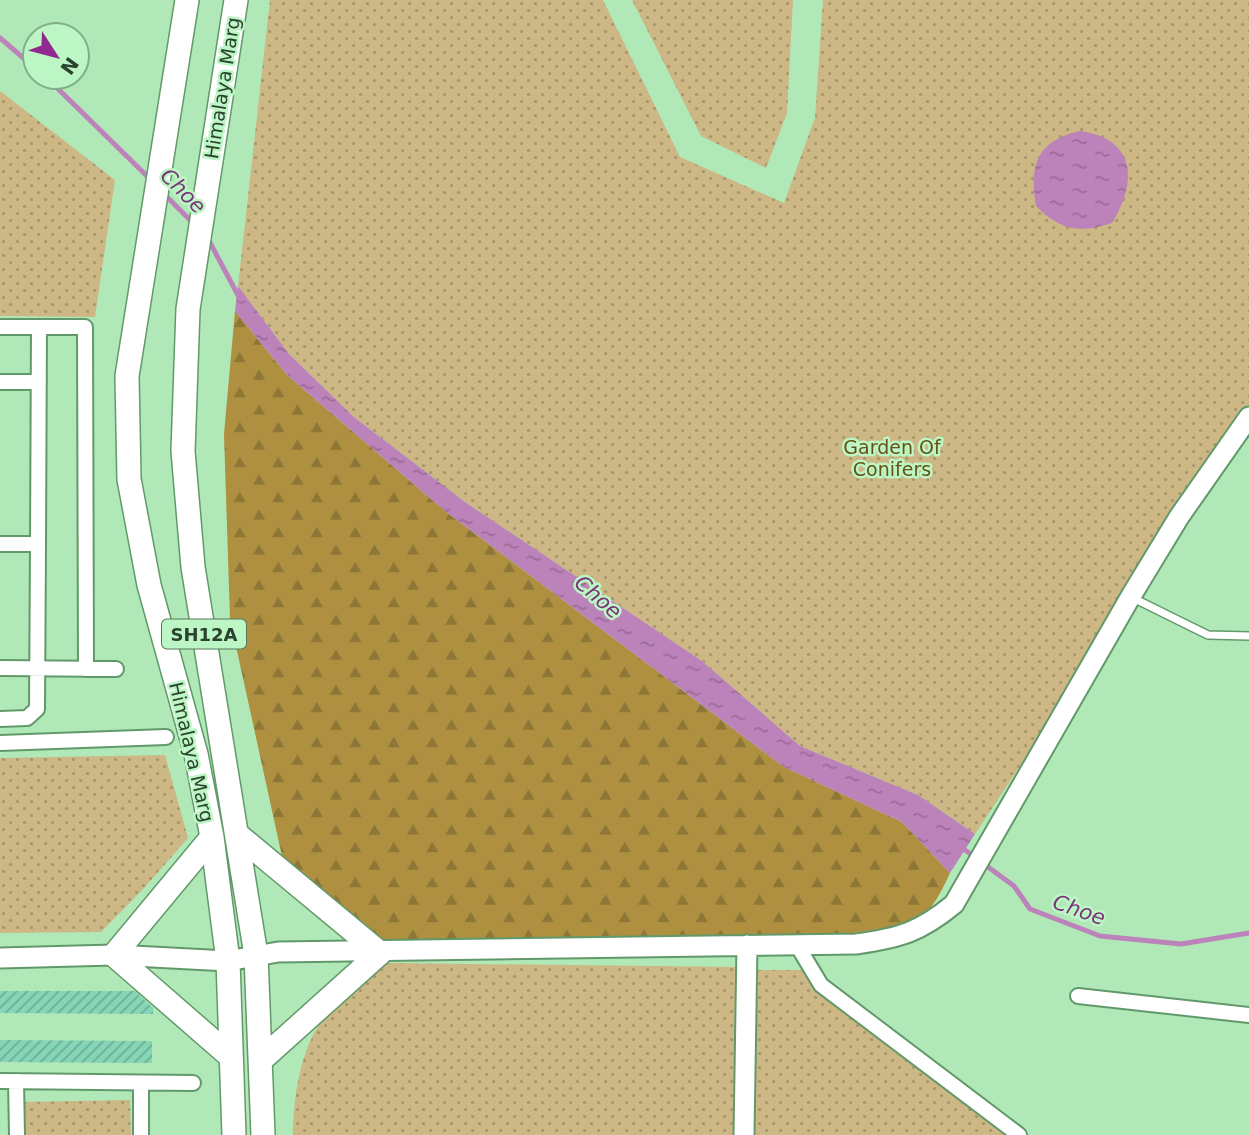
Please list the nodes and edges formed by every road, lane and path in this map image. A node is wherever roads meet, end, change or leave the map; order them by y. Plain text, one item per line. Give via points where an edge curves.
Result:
1 (187, 0) edge
2 (236, 0) edge
3 (0, 327) edge
4 (39, 327) junction
5 (0, 382) edge
6 (39, 382) junction
7 (1249, 417) edge
8 (0, 544) edge
9 (38, 544) junction
10 (1131, 596) junction
11 (1249, 636) edge
12 (0, 668) edge
13 (37, 668) junction
14 (86, 669) junction
15 (116, 669) dead end
16 (0, 719) edge
17 (166, 737) dead end
18 (0, 743) edge
19 (239, 836) junction
20 (212, 837) junction
21 (747, 945) junction
22 (797, 945) junction
23 (380, 953) junction
24 (114, 955) junction
25 (256, 955) junction
26 (0, 958) edge
27 (228, 961) junction
28 (1078, 996) dead end
29 (1249, 1014) edge
30 (230, 1056) junction
31 (261, 1060) junction
32 (0, 1081) edge
33 (16, 1081) junction
34 (141, 1083) junction
35 (193, 1083) dead end
36 (17, 1135) edge
37 (141, 1135) edge
38 (234, 1135) edge
39 (263, 1135) edge
40 (744, 1135) edge
41 (1020, 1135) edge

1 - 20 main road, Himalaya Marg / SH12A via 127,376 129,479 149,585 196,754
2 - 19 main road, Himalaya Marg / SH12A via 188,309 183,451 192,567
3 - 4 street
4 - 6 street
4 - 14 street via 85,327
5 - 6 street
6 - 9 street
7 - 10 street
8 - 9 street
9 - 13 street
10 - 11 lane via 1208,635
10 - 22 street via 954,904 928,925 900,938
12 - 13 street
13 - 14 street
13 - 16 street via 37,709 27,718
14 - 15 street
17 - 18 street
19 - 23 main road
19 - 25 main road, Himalaya Marg / SH12A
20 - 24 main road
20 - 27 main road, Himalaya Marg / SH12A
21 - 22 street
21 - 23 street
21 - 40 street
22 - 41 street via 821,985
23 - 25 street
23 - 31 main road
24 - 26 street
24 - 27 street
24 - 30 main road
25 - 27 street
25 - 31 main road, Himalaya Marg / SH12A
27 - 30 main road, Himalaya Marg / SH12A
28 - 29 street
30 - 38 main road, Himalaya Marg / SH12A
31 - 39 main road, Himalaya Marg / SH12A
32 - 33 street
33 - 34 street
33 - 36 street
34 - 35 street
34 - 37 street

